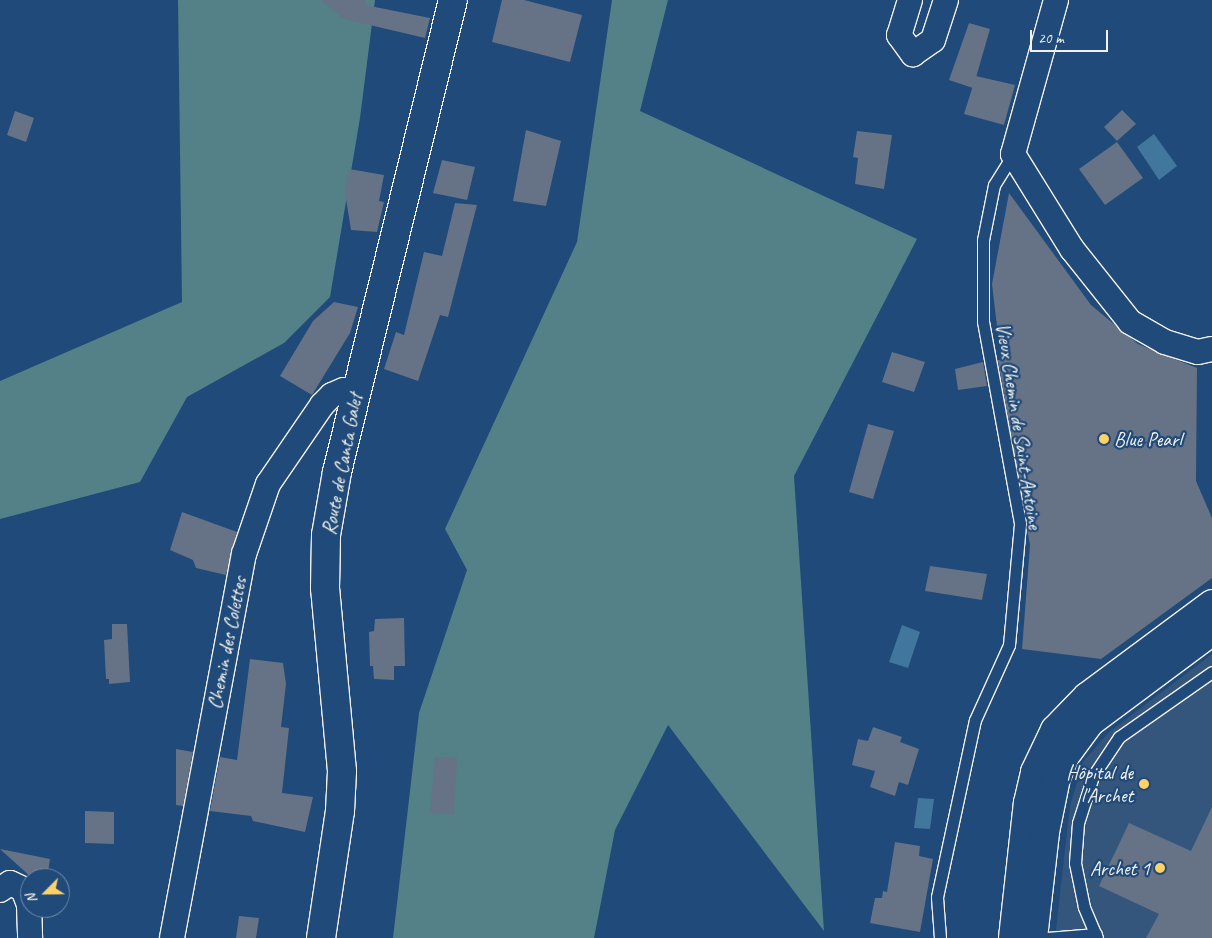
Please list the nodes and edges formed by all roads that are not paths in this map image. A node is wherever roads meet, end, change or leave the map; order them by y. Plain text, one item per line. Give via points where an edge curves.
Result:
1 (453, 0) edge
2 (910, 0) edge
3 (946, 0) edge
4 (1056, 0) edge
5 (1012, 154) junction
6 (1212, 349) edge
7 (356, 393) junction
8 (1212, 604) edge
9 (1212, 631) edge
10 (1212, 672) edge
11 (0, 890) edge
12 (1096, 936) edge
13 (30, 938) edge
14 (172, 938) edge
15 (321, 938) edge
16 (940, 938) edge
17 (1013, 938) edge
18 (1034, 938) edge
19 (1046, 938) edge

1 - 7 main road, Route de Canta Galet
2 - 3 street via 899,35 913,54 933,40
4 - 5 street
5 - 6 street via 1072,249 1130,322 1166,342 1198,352
5 - 16 lane, Vieux Chemin de Saint-Antoine via 994,185 984,240 984,321 1020,523 1011,627 1009,645 975,720 957,796 937,897
7 - 14 street, Chemin des Colettes via 344,390 332,395 322,405 268,484 244,554
7 - 15 main road, Route de Canta Galet via 326,535 325,588 342,771 340,811
8 - 17 main road via 1087,697 1055,730 1037,765 1028,803
9 - 18 main road via 1090,722 1065,756 1056,778 1044,832
10 - 12 lane via 1119,737 1093,776 1078,823 1075,863 1084,907
11 - 13 street via 10,882 23,890 29,904
12 - 19 lane

